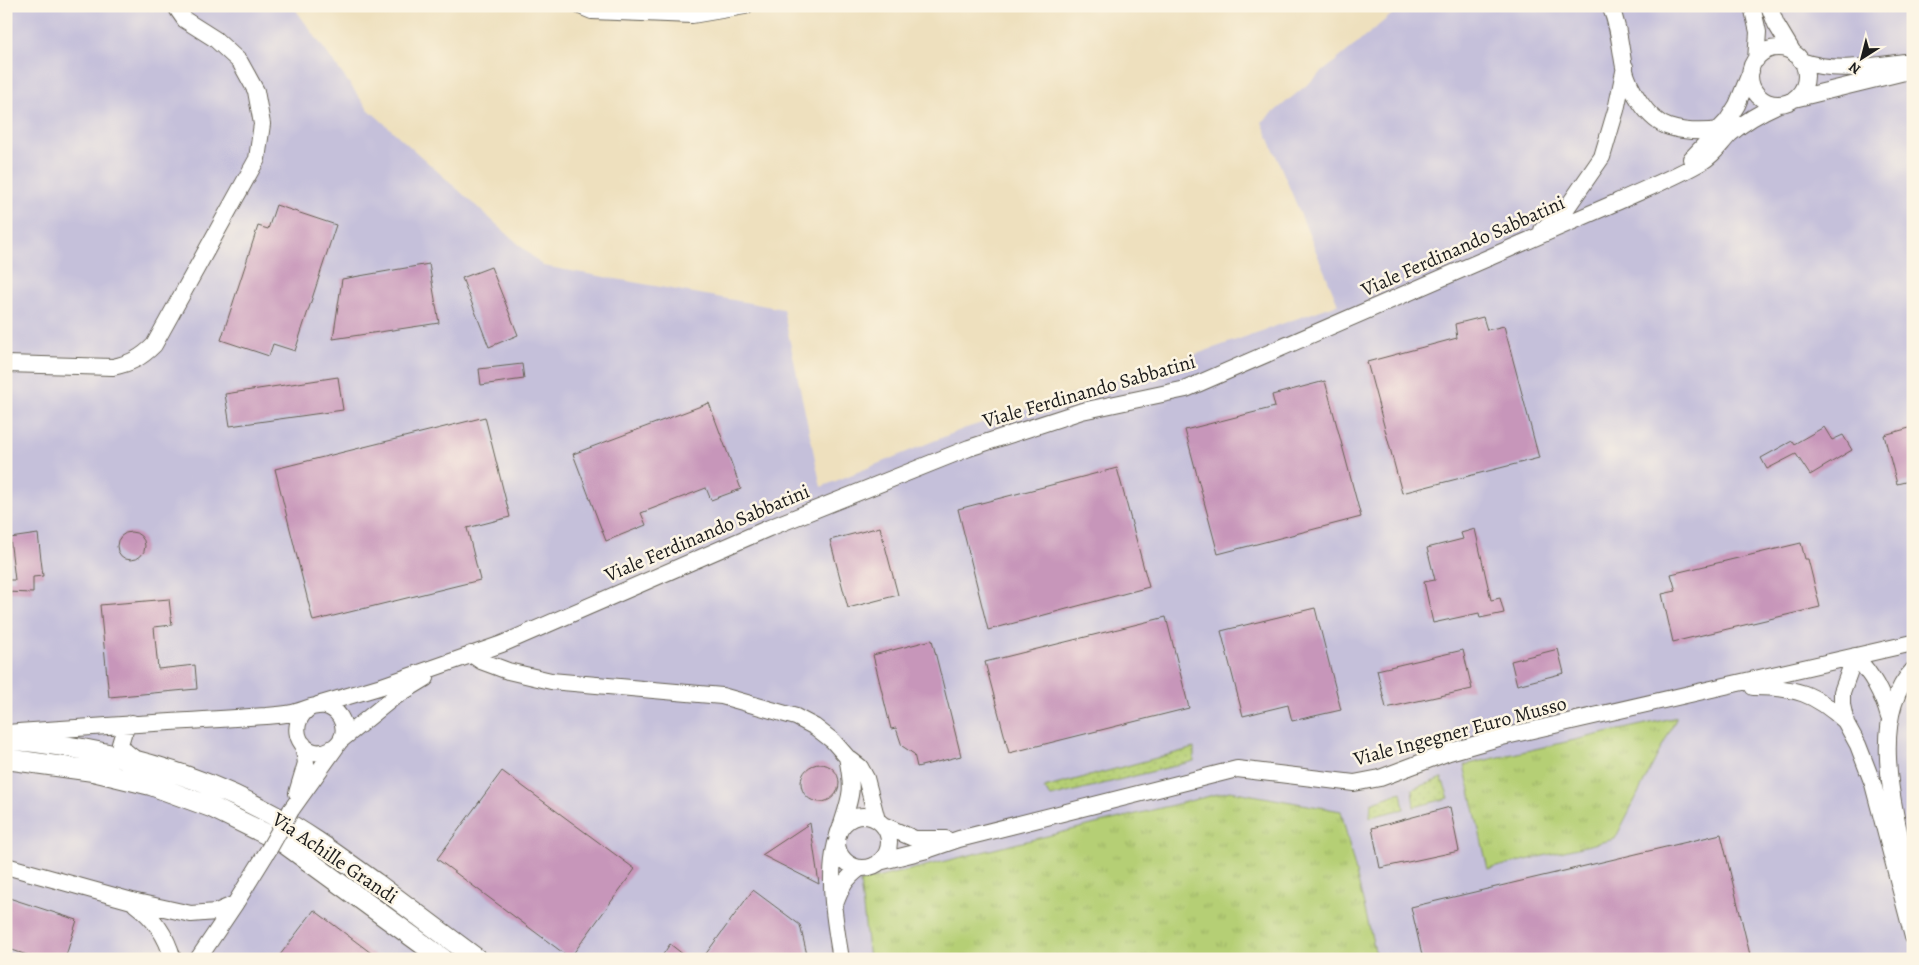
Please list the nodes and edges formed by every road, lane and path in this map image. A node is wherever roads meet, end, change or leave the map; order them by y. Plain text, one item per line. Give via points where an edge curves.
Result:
1 (178, 6) edge
2 (580, 6) edge
3 (745, 6) edge
4 (1610, 6) edge
5 (1752, 6) edge
6 (1769, 6) edge
7 (1798, 57) junction
8 (1913, 61) edge
9 (1754, 64) junction
10 (1624, 67) junction
11 (1913, 70) edge
12 (1786, 102) junction
13 (1720, 130) junction
14 (1670, 177) junction
15 (1533, 238) junction
16 (6, 364) edge
17 (1913, 643) edge
18 (465, 656) junction
19 (1855, 656) junction
20 (1913, 670) edge
21 (1726, 687) junction
22 (315, 706) junction
23 (266, 716) junction
24 (1889, 716) junction
25 (1846, 722) junction
26 (132, 723) junction
27 (6, 733) edge
28 (6, 739) edge
29 (301, 741) junction
30 (338, 743) junction
31 (847, 758) junction
32 (6, 759) edge
33 (136, 760) junction
34 (291, 810) junction
35 (880, 823) junction
36 (839, 835) junction
37 (959, 838) junction
38 (879, 862) junction
39 (6, 866) edge
40 (860, 868) junction
41 (1913, 890) edge
42 (132, 901) junction
43 (235, 904) junction
44 (835, 906) junction
45 (1913, 937) edge
46 (173, 959) edge
47 (198, 959) edge
48 (443, 959) edge
49 (477, 959) edge
50 (841, 959) edge

1 - 16 street via 185,20 216,39 240,62 256,91 262,124 257,159 154,345 143,357 113,367
2 - 3 street via 592,10 692,15
4 - 10 street via 1620,38
5 - 9 street via 1758,32
6 - 7 street via 1776,24
7 - 8 street via 1815,66 1839,68
7 - 9 street via 1788,50 1774,49 1767,51
7 - 12 street via 1804,67 1806,81 1799,94
9 - 12 street via 1752,86 1756,93 1762,99
9 - 13 street via 1737,105
10 - 13 street via 1630,87 1647,111 1668,127
10 - 15 street via 1602,157 1566,209
11 - 12 street
12 - 14 street via 1744,122 1717,151
13 - 14 street
14 - 15 street, Viale Ferdinando Sabbatini
15 - 18 street, Viale Ferdinando Sabbatini via 1186,390 1082,411 969,448 769,528 502,644
17 - 19 street, Viale Ingegner Euro Musso
18 - 22 street
18 - 30 street via 393,698
18 - 31 street via 551,681 722,696 796,717 834,740
19 - 21 street, Viale Ingegner Euro Musso
19 - 24 street via 1878,686
19 - 25 street via 1842,692
20 - 24 street via 1896,694
21 - 25 street via 1779,687 1803,693 1827,705
21 - 37 street, Viale Ingegner Euro Musso via 1502,737 1362,782 1237,769
22 - 23 street
22 - 29 street via 300,717 297,731
22 - 30 street via 332,709 342,720 344,726
23 - 26 street
23 - 29 street via 290,727
24 - 41 street via 1887,740 1891,779
25 - 45 street via 1873,784
26 - 27 street
26 - 33 street via 124,731 120,744
28 - 33 main road, Via Achille Grandi via 86,748
29 - 30 street via 315,752 330,750
29 - 34 street via 306,762
30 - 34 street
31 - 35 street via 860,766
31 - 36 street via 852,786
32 - 48 main road, Via Achille Grandi via 93,771 151,785 210,807 284,843
33 - 49 main road, Via Achille Grandi via 195,779 273,814 333,852
34 - 43 street, bridge
35 - 36 street via 870,816 854,817
35 - 37 street via 915,838
35 - 38 street via 887,832 888,849
36 - 40 street via 841,857
36 - 44 street via 832,859
37 - 38 street
38 - 40 street
39 - 42 street
40 - 44 street via 848,876
42 - 43 street via 191,914 216,912
42 - 46 street via 158,925 169,943
43 - 47 street
44 - 50 street

